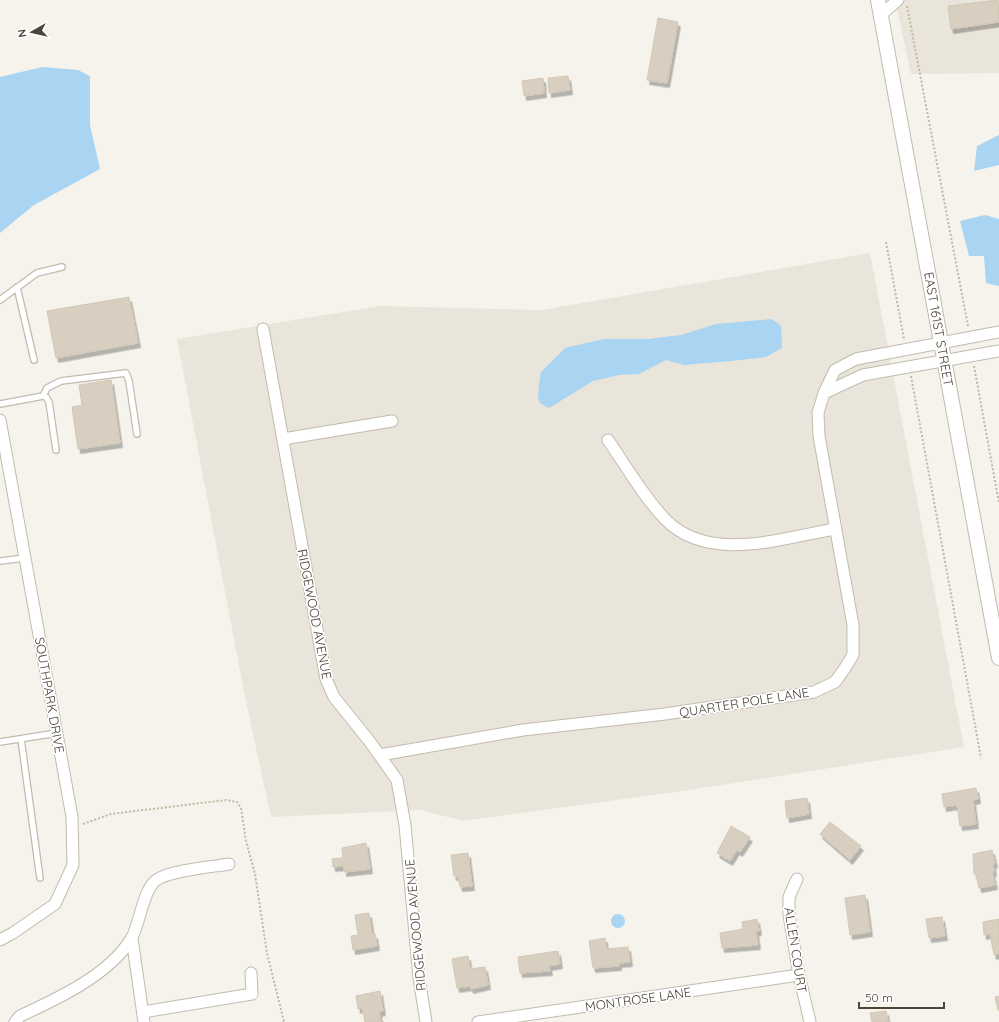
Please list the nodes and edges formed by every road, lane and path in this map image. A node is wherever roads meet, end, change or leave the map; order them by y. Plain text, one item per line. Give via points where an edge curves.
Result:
1 (878, 0) edge
2 (898, 0) edge
3 (906, 0) edge
4 (881, 15) junction
5 (886, 242) dead end
6 (62, 267) dead end
7 (17, 287) junction
8 (0, 300) edge
9 (263, 329) dead end
10 (999, 332) edge
11 (970, 338) junction
12 (941, 343) junction
13 (906, 349) junction
14 (999, 351) edge
15 (972, 356) junction
16 (34, 360) dead end
17 (944, 361) junction
18 (909, 367) junction
19 (824, 393) junction
20 (43, 396) junction
21 (0, 404) edge
22 (0, 420) edge
23 (392, 421) dead end
24 (137, 434) dead end
25 (283, 439) junction
26 (608, 440) dead end
27 (56, 450) dead end
28 (999, 503) edge
29 (835, 529) junction
30 (25, 558) junction
31 (0, 561) edge
32 (999, 658) edge
33 (57, 733) junction
34 (21, 739) junction
35 (0, 742) edge
36 (380, 755) junction
37 (981, 758) dead end
38 (229, 864) dead end
39 (40, 878) dead end
40 (797, 879) dead end
41 (132, 938) junction
42 (0, 940) edge
43 (251, 973) dead end
44 (798, 975) junction
45 (144, 1017) edge
46 (15, 1022) edge
47 (426, 1022) edge
48 (478, 1022) edge
49 (810, 1022) edge

1 - 4 street, EAST 161ST STREET
2 - 4 street
3 - 11 path
4 - 12 street, EAST 161ST STREET
5 - 13 path
6 - 7 lane via 36,273
7 - 8 lane
7 - 16 lane
9 - 25 street, RIDGEWOOD AVENUE
10 - 11 street, QUARTER POLE LANE
11 - 12 street, QUARTER POLE LANE
12 - 13 street, QUARTER POLE LANE
12 - 17 street, EAST 161ST STREET
13 - 19 street, QUARTER POLE LANE via 856,359 835,370
14 - 15 street
15 - 17 street
15 - 28 path
17 - 18 street
17 - 32 street, EAST 161ST STREET
18 - 19 street via 863,375
18 - 37 path
19 - 29 street, QUARTER POLE LANE via 818,413 818,436
20 - 21 lane
20 - 24 lane via 47,388 61,381 126,373
20 - 27 lane via 49,402
22 - 30 street, SOUTHPARK DRIVE
23 - 25 street
25 - 36 street, RIDGEWOOD AVENUE via 326,679 334,697
26 - 29 street via 666,520 687,535 709,543 738,546
29 - 36 street, QUARTER POLE LANE via 853,625 853,655 835,682 814,692 665,714 523,730
30 - 31 lane
30 - 33 street, SOUTHPARK DRIVE
33 - 34 lane
33 - 42 street, SOUTHPARK DRIVE via 72,818 73,865 55,904
34 - 35 lane
34 - 39 lane
36 - 47 street, RIDGEWOOD AVENUE via 397,780 402,806 418,978
38 - 41 street via 157,879 150,888
40 - 44 street, ALLEN COURT via 789,898
41 - 45 street
41 - 46 street via 119,955 89,979 68,994 20,1016
43 - 45 street via 252,994
44 - 48 street, MONTROSE LANE
44 - 49 street, ALLEN COURT

